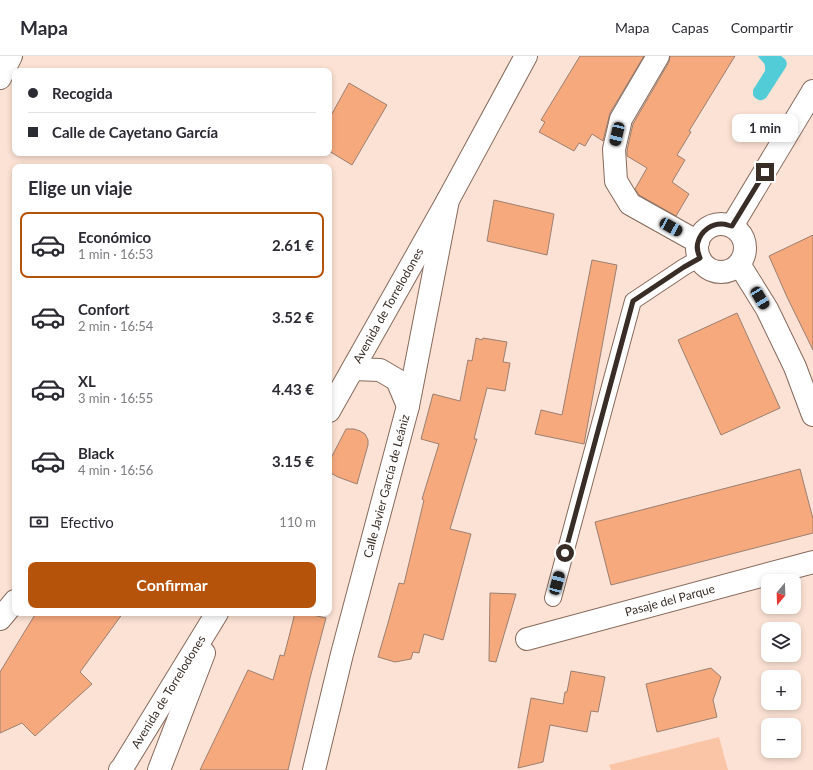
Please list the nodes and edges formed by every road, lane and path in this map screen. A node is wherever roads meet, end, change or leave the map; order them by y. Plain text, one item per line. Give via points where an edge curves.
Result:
1 (11, 56) edge
2 (526, 56) edge
3 (658, 56) edge
4 (0, 78) edge
5 (813, 91) edge
6 (448, 200) junction
7 (732, 226) junction
8 (699, 250) junction
9 (739, 264) junction
10 (353, 369) junction
11 (332, 406) edge
12 (408, 406) junction
13 (813, 415) edge
14 (813, 562) edge
15 (553, 598) dead end
16 (12, 605) edge
17 (216, 616) edge
18 (217, 616) edge
19 (0, 619) edge
20 (527, 639) dead end
21 (120, 770) edge
22 (160, 770) edge
23 (314, 770) edge

1 - 4 street
2 - 6 street, Avenida de Torrelodones
3 - 8 street via 621,119 614,149 616,180 630,204
5 - 7 street
6 - 10 street, Avenida de Torrelodones
6 - 12 street, Calle Javier García de Leániz
7 - 8 street via 711,226 703,232
7 - 9 street via 743,238 745,246
8 - 9 street via 707,267 718,271 729,270
8 - 15 lane via 684,267 633,301
9 - 13 street via 770,316 795,367
10 - 11 street, Avenida de Torrelodones
10 - 12 street via 380,370 397,380
12 - 23 street, Calle Javier García de Leániz
14 - 20 street, Pasaje del Parque
16 - 19 street
17 - 21 street, Avenida de Torrelodones
18 - 22 street

